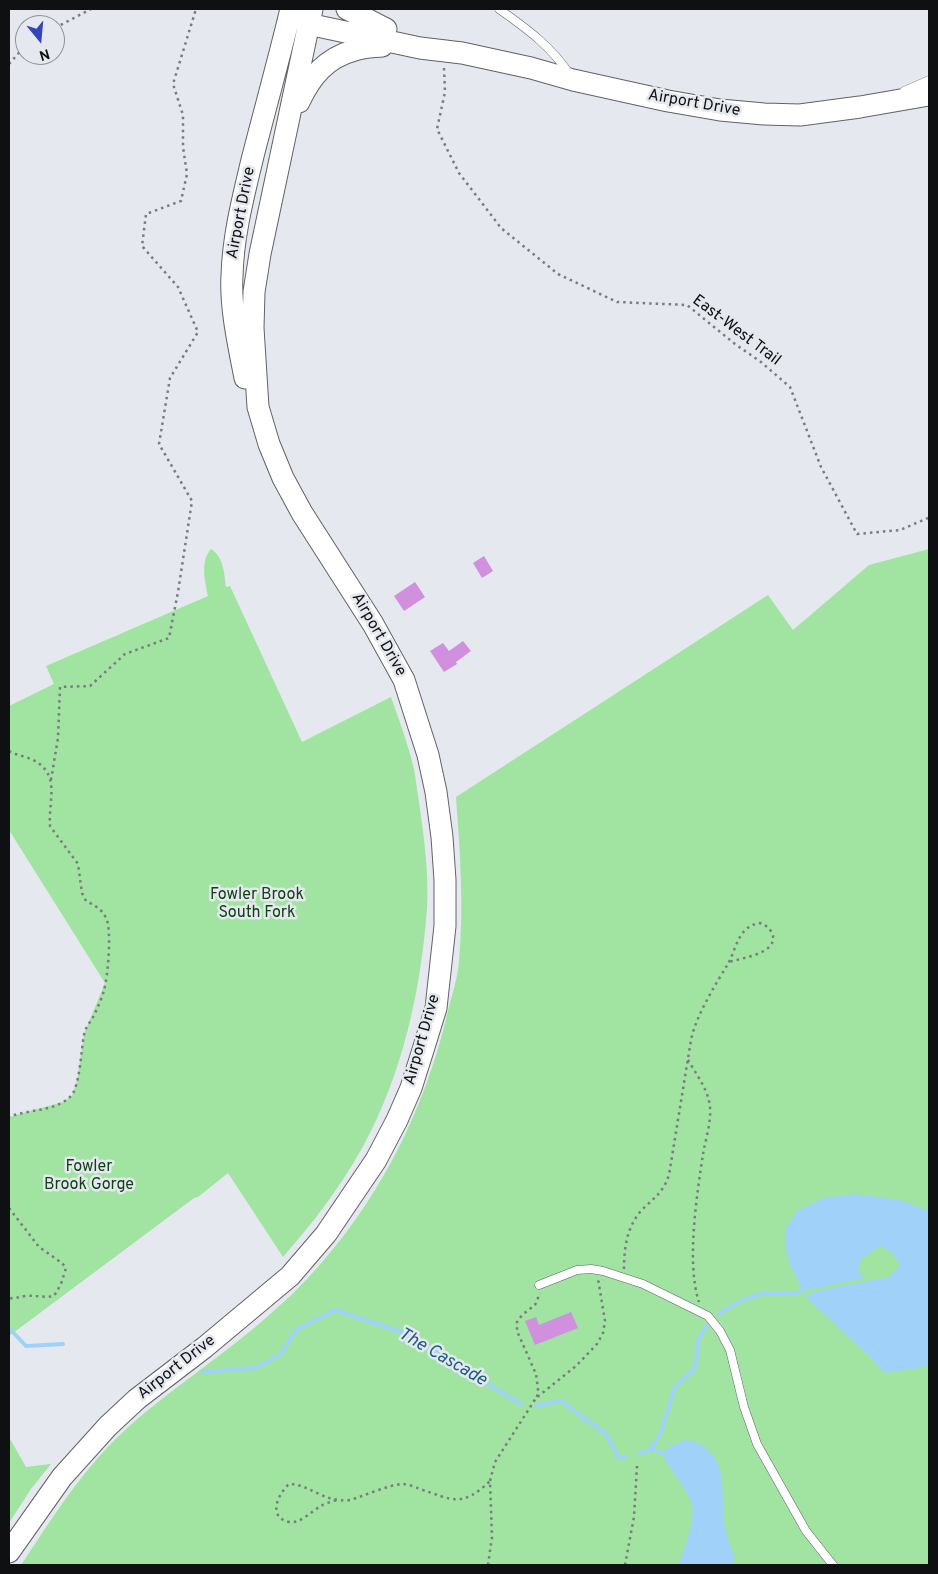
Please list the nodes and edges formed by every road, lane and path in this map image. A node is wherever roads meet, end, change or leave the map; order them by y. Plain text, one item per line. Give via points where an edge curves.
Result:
1 (91, 9) edge
2 (196, 9) edge
3 (348, 9) edge
4 (499, 9) edge
5 (303, 13) edge
6 (65, 23) edge
7 (386, 29) junction
8 (420, 48) junction
9 (462, 52) junction
10 (444, 64) dead end
11 (573, 80) junction
12 (929, 80) edge
13 (929, 95) edge
14 (864, 107) junction
15 (283, 147) junction
16 (260, 415) junction
17 (929, 514) edge
18 (9, 751) edge
19 (50, 780) junction
20 (729, 962) junction
21 (688, 1060) junction
22 (9, 1117) edge
23 (9, 1208) edge
24 (596, 1270) junction
25 (624, 1278) junction
26 (539, 1285) joint
27 (9, 1298) edge
28 (708, 1316) junction
29 (536, 1398) junction
30 (637, 1466) dead end
31 (490, 1481) junction
32 (336, 1500) junction
33 (9, 1552) edge
34 (488, 1565) edge
35 (625, 1565) edge
36 (833, 1565) edge

1 - 6 path
2 - 19 path via 173,84 183,115 187,174 181,201 146,214 142,246 178,287 198,332 170,378 159,444 192,500 169,638 125,654 90,686 60,686 58,738
3 - 7 main road
4 - 11 lane via 541,40
5 - 7 main road, Airport Drive
5 - 8 main road, Airport Drive
5 - 15 main road, Airport Drive
5 - 16 main road, Airport Drive via 242,200 234,246 231,278 238,347 245,378
7 - 9 main road, Airport Drive
8 - 9 main road, Airport Drive
8 - 15 main road, Airport Drive via 386,46 355,50 322,67 308,82
9 - 11 main road, Airport Drive
10 - 17 path, East-West Trail via 445,92 437,129 459,173 502,228 558,274 618,302 687,304 761,362 790,387 821,468 857,534 900,530 928,518
11 - 14 main road, Airport Drive via 668,101 746,113 800,115
12 - 14 lane
13 - 14 main road, Airport Drive
15 - 16 main road, Airport Drive via 254,292 253,328
16 - 33 main road, Airport Drive via 282,478 390,653 415,712 436,792 442,837 445,926 436,1008 397,1120 376,1160 326,1234 284,1281 137,1398 108,1426 62,1478
18 - 19 path via 45,767
19 - 22 path via 50,826 78,864 86,901 97,906 106,917 109,950 104,989 94,1016 86,1027 72,1096 46,1108
20 - 20 path via 739,938 748,927 760,923 770,928 773,939 766,950
20 - 21 path via 692,1033
21 - 25 path via 669,1175 660,1194 640,1212 631,1226 625,1244
21 - 28 path via 708,1095 710,1108 698,1184 693,1263 698,1298
23 - 27 path via 40,1247 66,1268 62,1284 54,1296
24 - 25 lane
24 - 26 lane via 577,1270
24 - 29 path via 605,1321 598,1344
25 - 28 lane
26 - 29 path via 535,1305 517,1322 517,1331 536,1374
28 - 36 lane via 730,1350 757,1444 806,1531
29 - 31 path via 495,1462
30 - 35 path via 634,1517
31 - 32 path via 475,1494 460,1500 402,1484 350,1500
31 - 34 path via 492,1537
32 - 32 path via 289,1484 279,1494 276,1507 285,1521 293,1522

